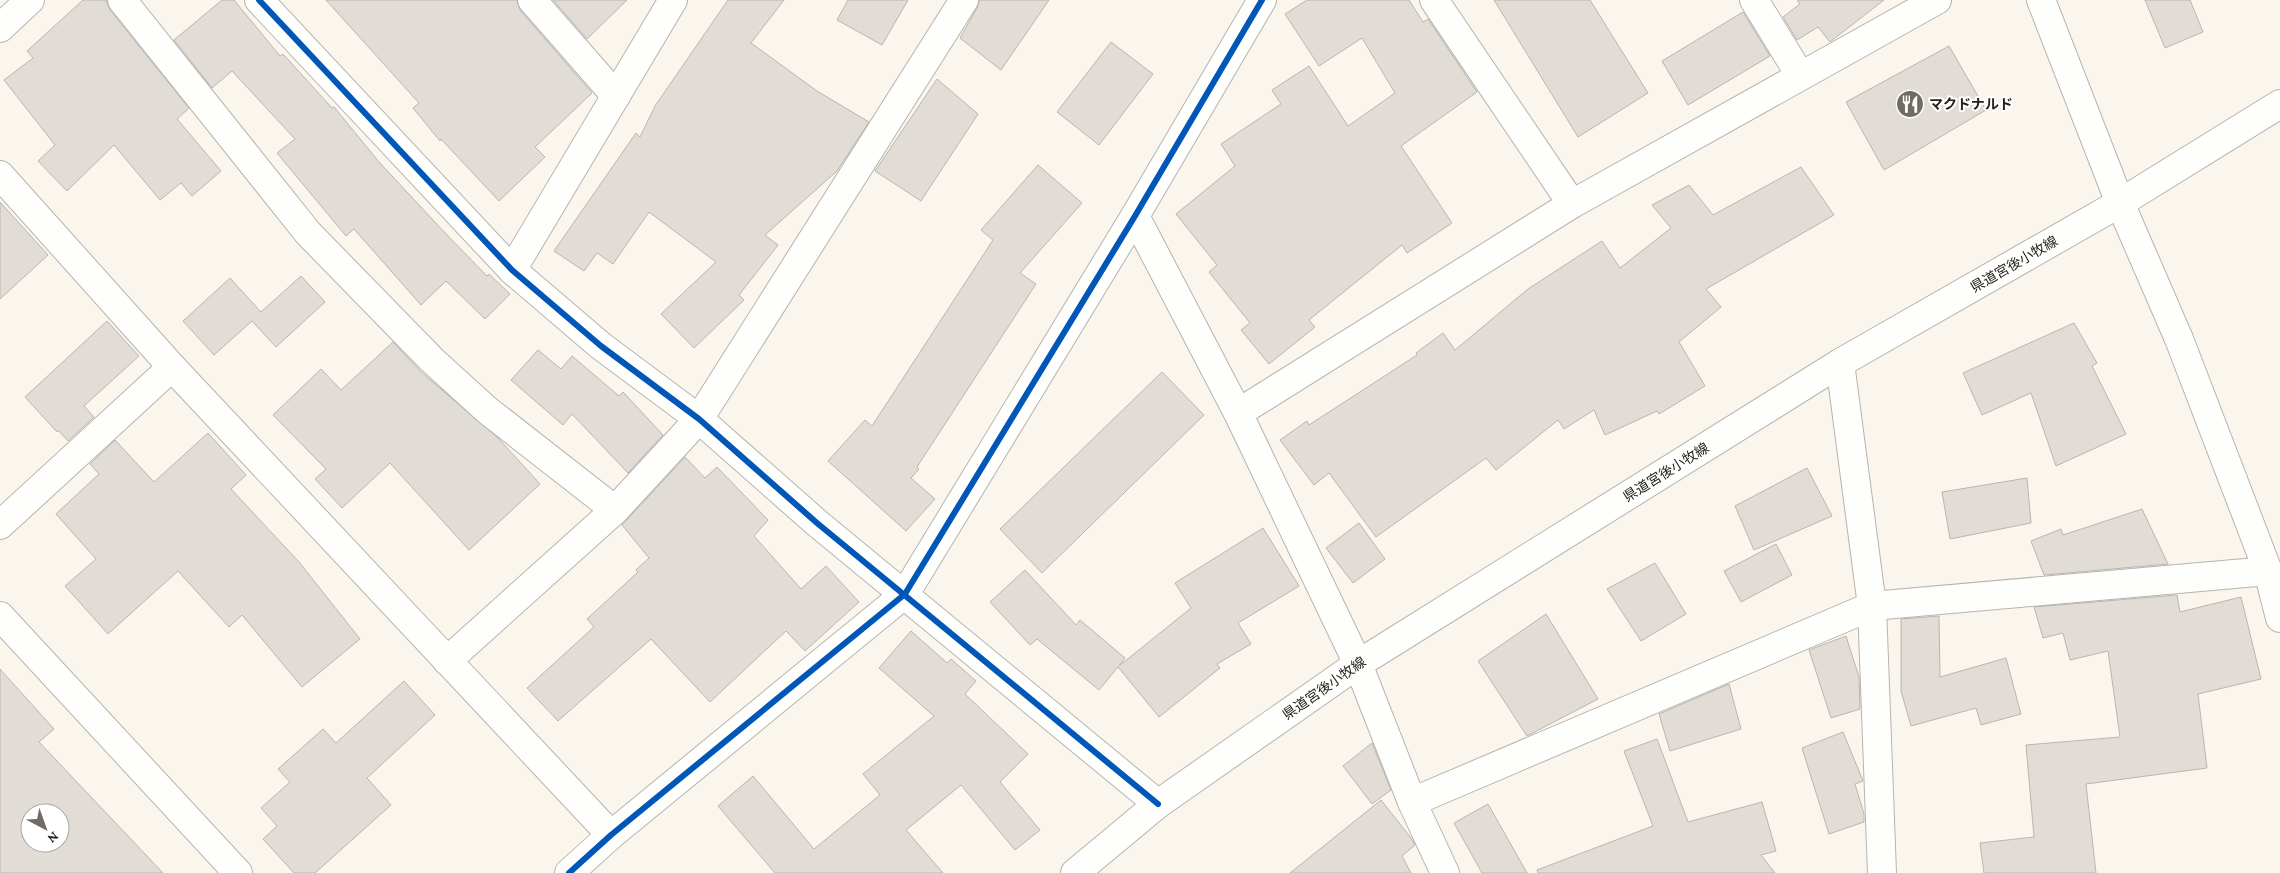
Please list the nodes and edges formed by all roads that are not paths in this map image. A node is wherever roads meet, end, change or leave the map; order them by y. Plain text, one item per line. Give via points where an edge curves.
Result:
1 (30, 0) edge
2 (122, 0) edge
3 (259, 0) edge
4 (532, 0) edge
5 (673, 0) edge
6 (964, 0) edge
7 (1262, 0) edge
8 (1434, 0) edge
9 (1754, 0) edge
10 (1937, 0) edge
11 (2041, 0) edge
12 (0, 28) edge
13 (1800, 76) junction
14 (616, 96) junction
15 (2280, 104) edge
16 (0, 175) edge
17 (2120, 203) junction
18 (1572, 204) junction
19 (1136, 216) junction
20 (512, 270) junction
21 (1840, 363) junction
22 (172, 368) junction
23 (1238, 413) junction
24 (699, 419) junction
25 (615, 510) junction
26 (0, 525) edge
27 (2268, 571) junction
28 (905, 594) junction
29 (1872, 606) junction
30 (0, 616) edge
31 (2280, 618) edge
32 (448, 661) junction
33 (1358, 664) junction
34 (1412, 802) junction
35 (1158, 804) junction
36 (611, 835) junction
37 (238, 873) edge
38 (569, 873) edge
39 (1075, 873) edge
40 (1445, 873) edge
41 (1882, 873) edge

1 - 12 street
2 - 25 street via 308,233 432,360 487,410
3 - 20 street
4 - 14 street
5 - 14 street
6 - 24 street
7 - 19 street
8 - 18 street
9 - 13 street
10 - 13 street
11 - 17 street
13 - 18 street
14 - 20 street
15 - 17 street, 県道宮後小牧線
16 - 22 street
17 - 21 street, 県道宮後小牧線
17 - 27 street via 2179,339
18 - 23 street
19 - 23 street
19 - 28 street
20 - 24 street via 601,346
21 - 29 street
21 - 33 street, 県道宮後小牧線
22 - 26 street
22 - 32 street
23 - 33 street
24 - 25 street
24 - 28 street via 817,523
25 - 32 street
27 - 29 street
27 - 31 street
28 - 35 street
28 - 36 street
29 - 34 street
29 - 41 street
30 - 37 street
32 - 36 street
33 - 34 street
33 - 35 street, 県道宮後小牧線
34 - 40 street
35 - 39 street, 県道宮後小牧線
36 - 38 street

